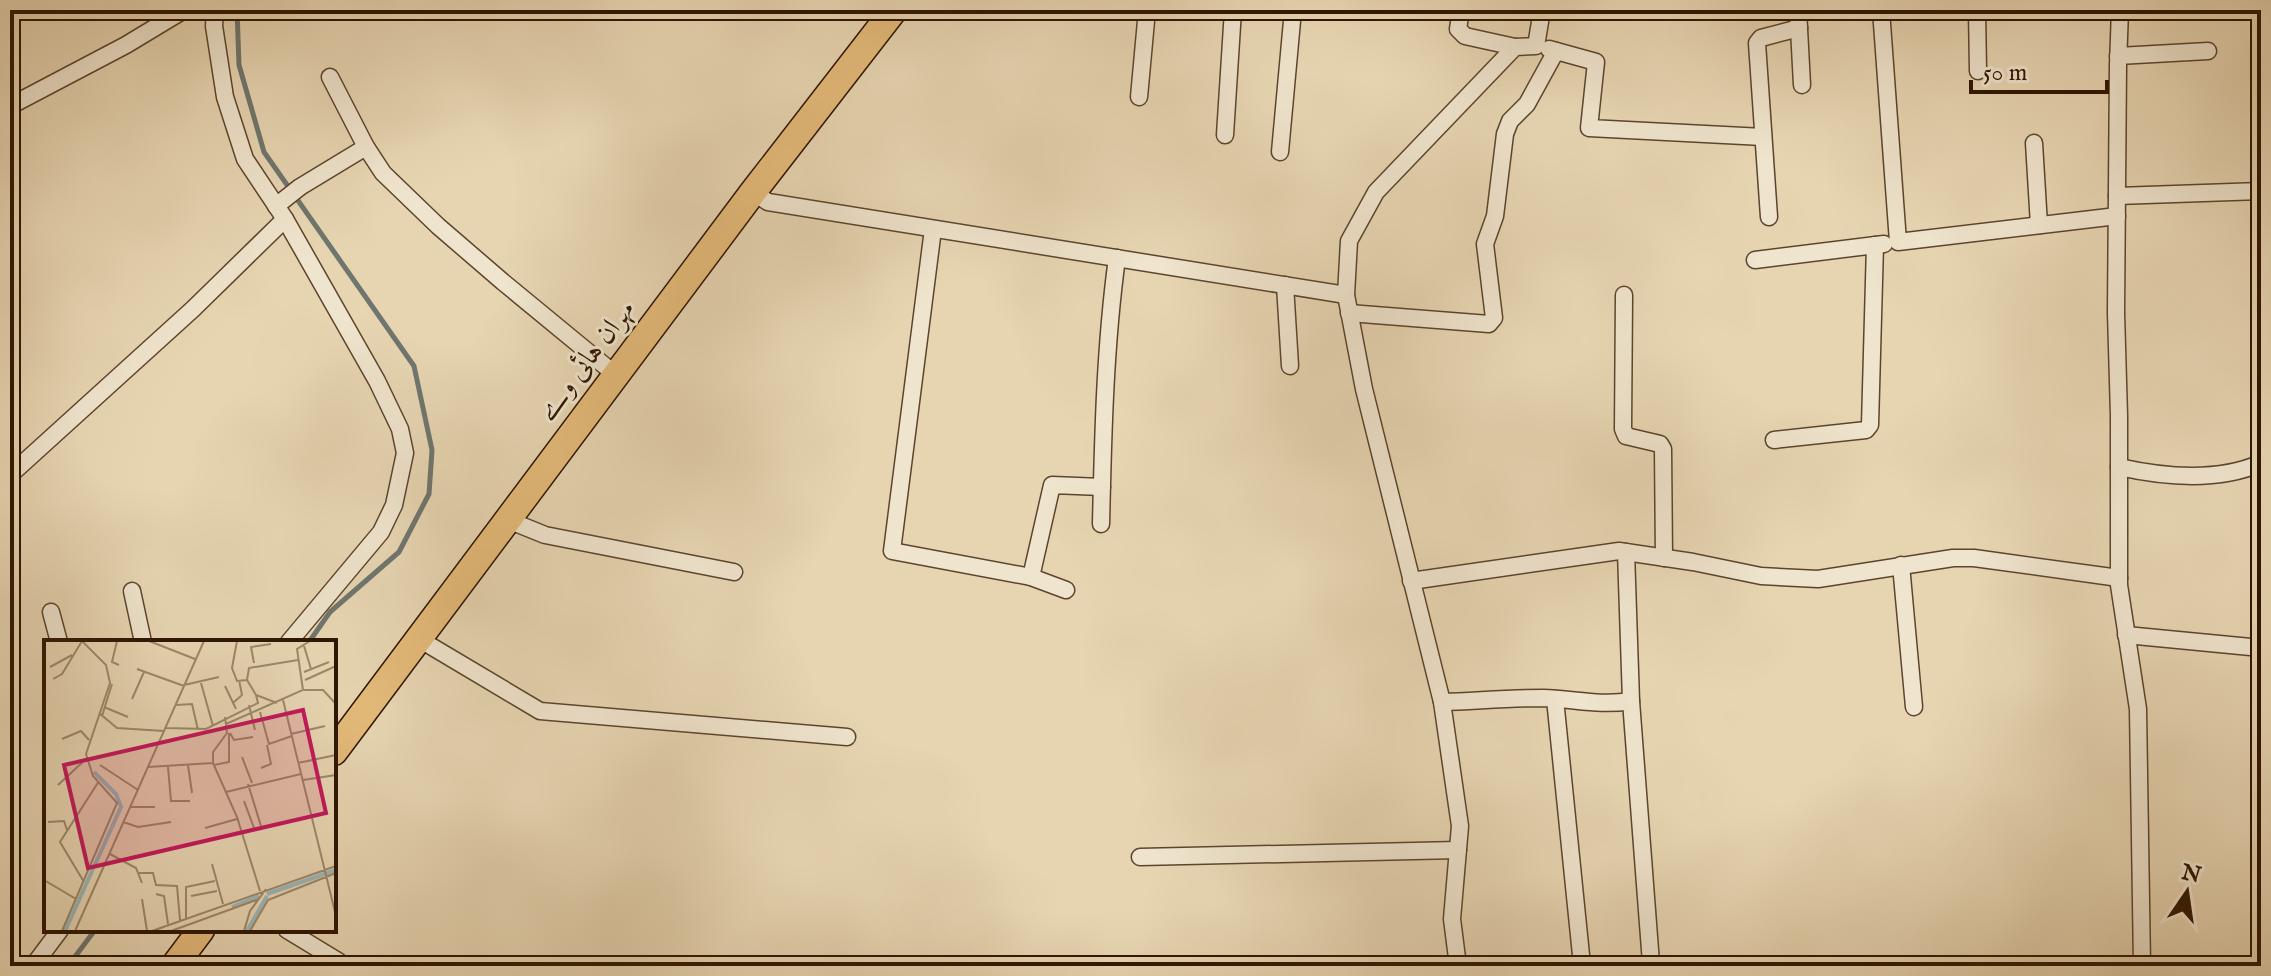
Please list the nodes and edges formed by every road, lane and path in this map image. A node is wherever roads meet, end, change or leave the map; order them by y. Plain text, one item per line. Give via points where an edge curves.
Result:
1 (184, 10) edge
2 (215, 10) edge
3 (894, 10) edge
4 (1147, 10) edge
5 (1233, 10) edge
6 (1293, 10) edge
7 (1461, 10) edge
8 (1542, 10) edge
9 (1798, 10) edge
10 (1881, 10) edge
11 (1977, 10) edge
12 (2120, 10) edge
13 (1799, 28) junction
14 (1536, 46) junction
15 (1515, 47) junction
16 (1556, 51) junction
17 (2208, 51) dead end
18 (2118, 56) junction
19 (1978, 71) dead end
20 (330, 77) dead end
21 (1802, 85) dead end
22 (1139, 97) dead end
23 (10, 106) edge
24 (1225, 135) dead end
25 (1763, 137) junction
26 (2034, 143) dead end
27 (366, 147) junction
28 (1280, 152) dead end
29 (2261, 191) edge
30 (753, 192) junction
31 (2117, 196) junction
32 (281, 212) junction
33 (2117, 216) junction
34 (1769, 217) dead end
35 (2039, 225) junction
36 (933, 229) junction
37 (1898, 242) junction
38 (1875, 245) junction
39 (1117, 258) junction
40 (1755, 260) dead end
41 (1285, 285) junction
42 (1346, 295) junction
43 (1624, 295) dead end
44 (1349, 313) junction
45 (1290, 366) dead end
46 (616, 375) junction
47 (1774, 440) dead end
48 (2261, 463) edge
49 (2119, 467) junction
50 (10, 475) edge
51 (1102, 487) junction
52 (508, 520) junction
53 (1101, 524) dead end
54 (1626, 552) junction
55 (1664, 558) junction
56 (1901, 565) junction
57 (734, 572) dead end
58 (1031, 577) junction
59 (2119, 578) junction
60 (1411, 581) junction
61 (1066, 590) dead end
62 (132, 591) dead end
63 (51, 612) dead end
64 (2126, 635) junction
65 (419, 639) junction
66 (58, 640) edge
67 (143, 640) edge
68 (291, 640) edge
69 (2261, 648) edge
70 (1555, 699) junction
71 (1631, 701) junction
72 (1442, 702) junction
73 (1914, 707) dead end
74 (847, 737) dead end
75 (336, 749) edge
76 (1458, 850) junction
77 (1140, 857) dead end
78 (58, 932) edge
79 (200, 932) edge
80 (290, 932) edge
81 (1651, 963) dead end
82 (1582, 965) edge
83 (33, 966) edge
84 (174, 966) edge
85 (342, 966) edge
86 (1458, 966) edge
87 (2142, 966) edge

1 - 23 street
2 - 32 street via 225,97 245,159
3 - 30 main road, مہران ہائی وے
4 - 22 street
5 - 24 street
6 - 28 street
7 - 15 street via 1458,29 1465,36
8 - 14 street
9 - 13 street
10 - 37 street
11 - 19 street
12 - 18 street
13 - 21 street
13 - 25 street via 1757,43
14 - 15 street
14 - 16 street
15 - 42 street via 1376,192 1349,241
16 - 25 street via 1596,62 1589,128
16 - 44 street via 1505,134 1495,216 1485,244 1494,318 1489,324
17 - 18 street
18 - 31 street
20 - 27 street
25 - 34 street
26 - 35 street
27 - 32 street via 300,187
27 - 46 street via 383,173 438,226
29 - 31 street
30 - 36 street via 768,202
30 - 46 main road, مہران ہائی وے
31 - 33 street
32 - 50 street via 193,309
32 - 68 street via 377,381 400,429 405,453 394,505 381,532
33 - 35 street
33 - 49 street
35 - 37 street
36 - 39 street
36 - 58 street via 892,551
37 - 38 street
38 - 40 street
38 - 47 street via 1870,425 1866,430
39 - 41 street
39 - 51 street
41 - 42 street
41 - 45 street
42 - 44 street
43 - 55 street via 1623,429 1626,436 1663,449
44 - 60 street
46 - 52 main road, مہران ہائی وے
48 - 49 street via 2205,475
49 - 59 street
51 - 53 street
51 - 58 street via 1052,485
52 - 57 street via 545,535
52 - 65 main road, مہران ہائی وے
54 - 55 street
54 - 60 street
54 - 71 street
55 - 56 street via 1761,576 1818,579
56 - 59 street via 1974,558
56 - 73 street
58 - 61 street
59 - 64 street
60 - 72 street
62 - 67 street
63 - 66 street
64 - 69 street
64 - 87 street via 2138,709
65 - 74 street via 540,711
65 - 75 main road, مہران ہائی وے
70 - 71 street
70 - 72 street
70 - 82 street
71 - 81 street
72 - 76 street via 1460,826
76 - 77 street
76 - 86 street via 1452,919
78 - 83 street
79 - 84 main road
80 - 85 street

